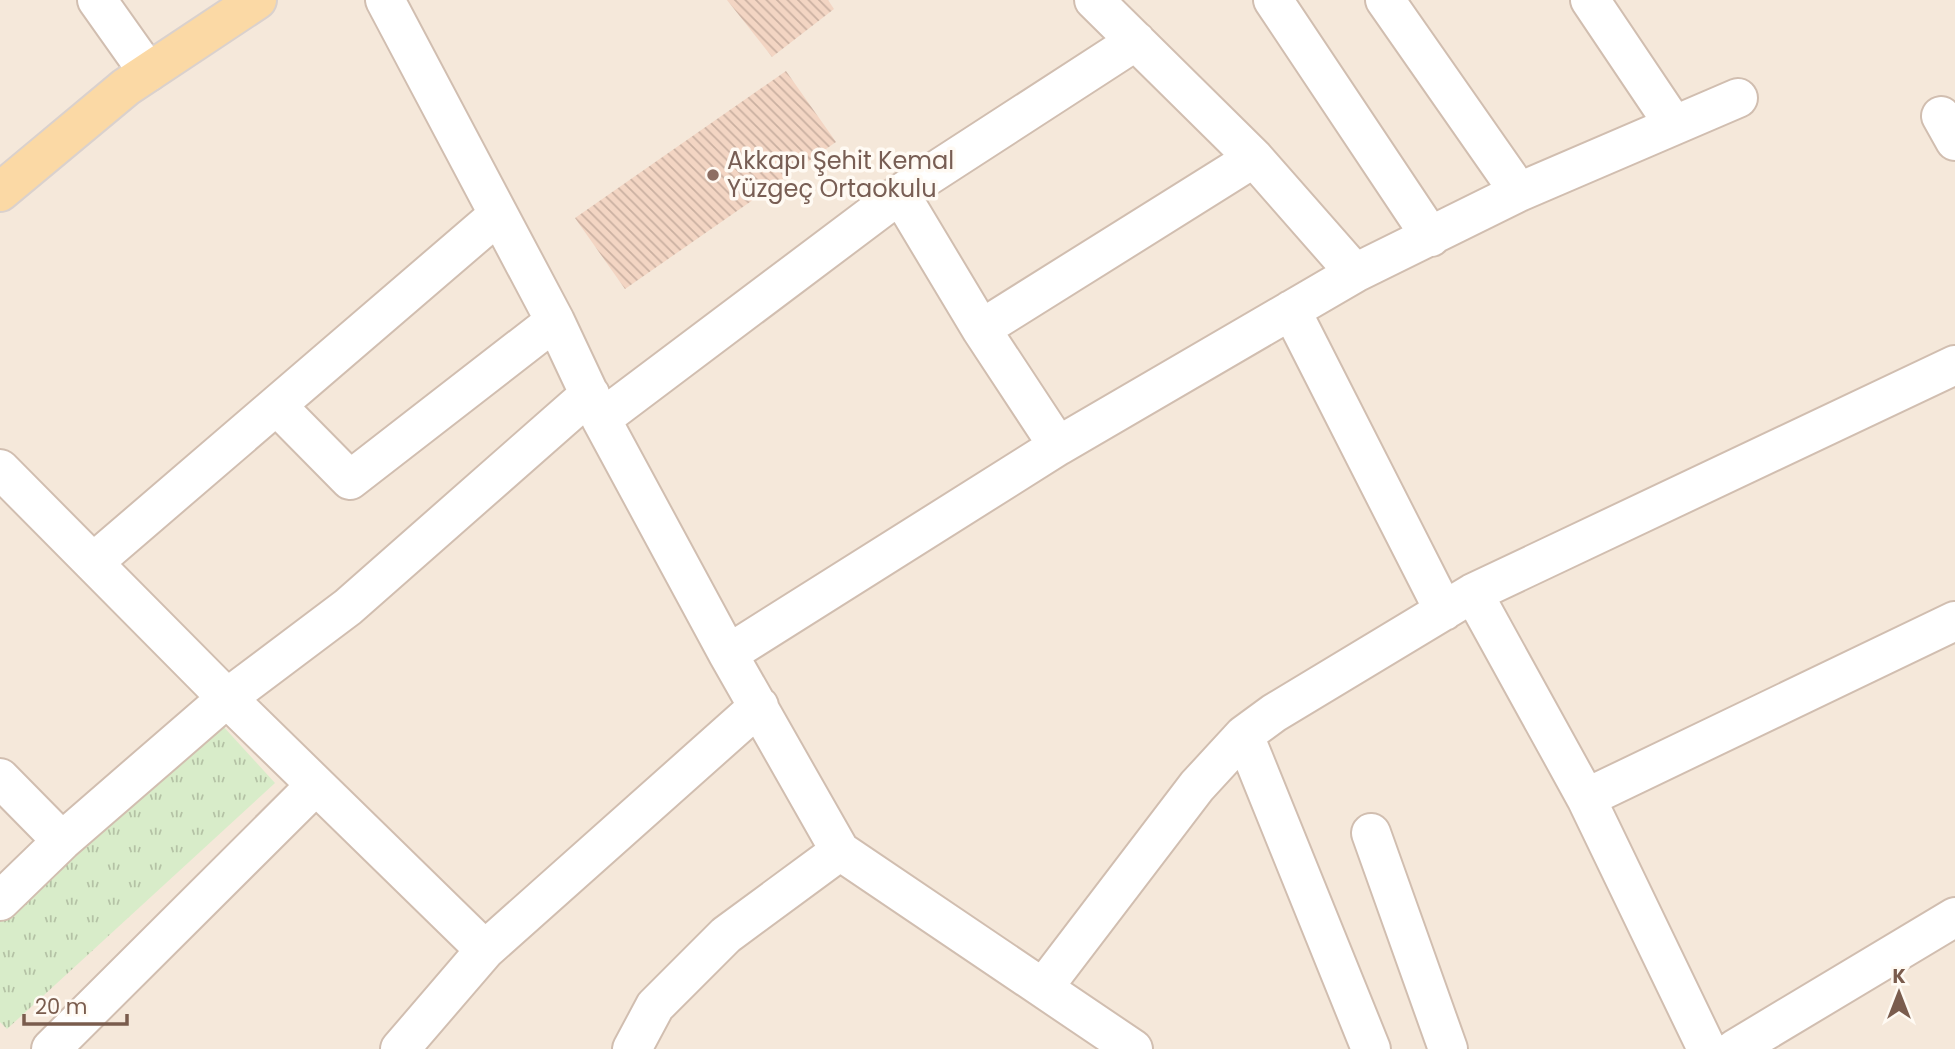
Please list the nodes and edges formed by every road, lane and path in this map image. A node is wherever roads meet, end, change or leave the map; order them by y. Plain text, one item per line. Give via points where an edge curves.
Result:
1 (97, 0) edge
2 (257, 0) edge
3 (385, 0) edge
4 (1094, 0) edge
5 (1273, 0) edge
6 (1385, 0) edge
7 (1590, 0) edge
8 (1136, 41) junction
9 (148, 72) junction
10 (1738, 98) dead end
11 (1674, 125) junction
12 (1254, 158) junction
13 (0, 192) edge
14 (1519, 192) junction
15 (900, 194) junction
16 (498, 215) junction
17 (1431, 237) junction
18 (1355, 273) junction
19 (1291, 310) junction
20 (555, 321) junction
21 (981, 329) junction
22 (1955, 365) edge
23 (277, 405) junction
24 (596, 406) junction
25 (1058, 446) junction
26 (0, 469) edge
27 (94, 562) junction
28 (1458, 602) junction
29 (1955, 621) edge
30 (728, 654) junction
31 (227, 698) junction
32 (759, 706) junction
33 (1244, 736) junction
34 (0, 778) edge
35 (316, 785) junction
36 (1586, 799) junction
37 (1371, 833) dead end
38 (62, 841) junction
39 (840, 851) junction
40 (0, 901) edge
41 (1955, 917) edge
42 (485, 950) junction
43 (1043, 988) junction
44 (51, 1049) edge
45 (400, 1049) edge
46 (632, 1049) edge
47 (1133, 1049) edge
48 (1371, 1049) edge
49 (1448, 1049) edge
50 (1707, 1049) edge
51 (1735, 1049) edge

1 - 9 street
2 - 9 main road
3 - 16 street
4 - 8 street
5 - 17 street
6 - 14 street
7 - 11 street
8 - 12 street
8 - 15 street
9 - 13 main road
10 - 11 street
11 - 14 street
12 - 18 street
12 - 21 street
14 - 17 street
15 - 21 street
15 - 24 street
16 - 20 street
16 - 23 street
17 - 18 street
18 - 19 street
19 - 25 street
19 - 28 street
20 - 23 street via 349,480
20 - 24 street
21 - 25 street
22 - 28 street
23 - 27 street
24 - 30 street
24 - 31 street via 348,607
25 - 30 street
26 - 27 street
27 - 31 street
28 - 33 street via 1305,692
28 - 36 street
29 - 36 street
30 - 32 street
31 - 35 street
31 - 38 street
32 - 39 street
32 - 42 street
33 - 43 street via 1197,786
33 - 48 street
34 - 38 street
35 - 42 street
35 - 44 street
36 - 50 street
37 - 49 street
38 - 40 street
39 - 43 street
39 - 46 street via 726,935 655,1006
41 - 51 street
42 - 45 street
43 - 47 street

